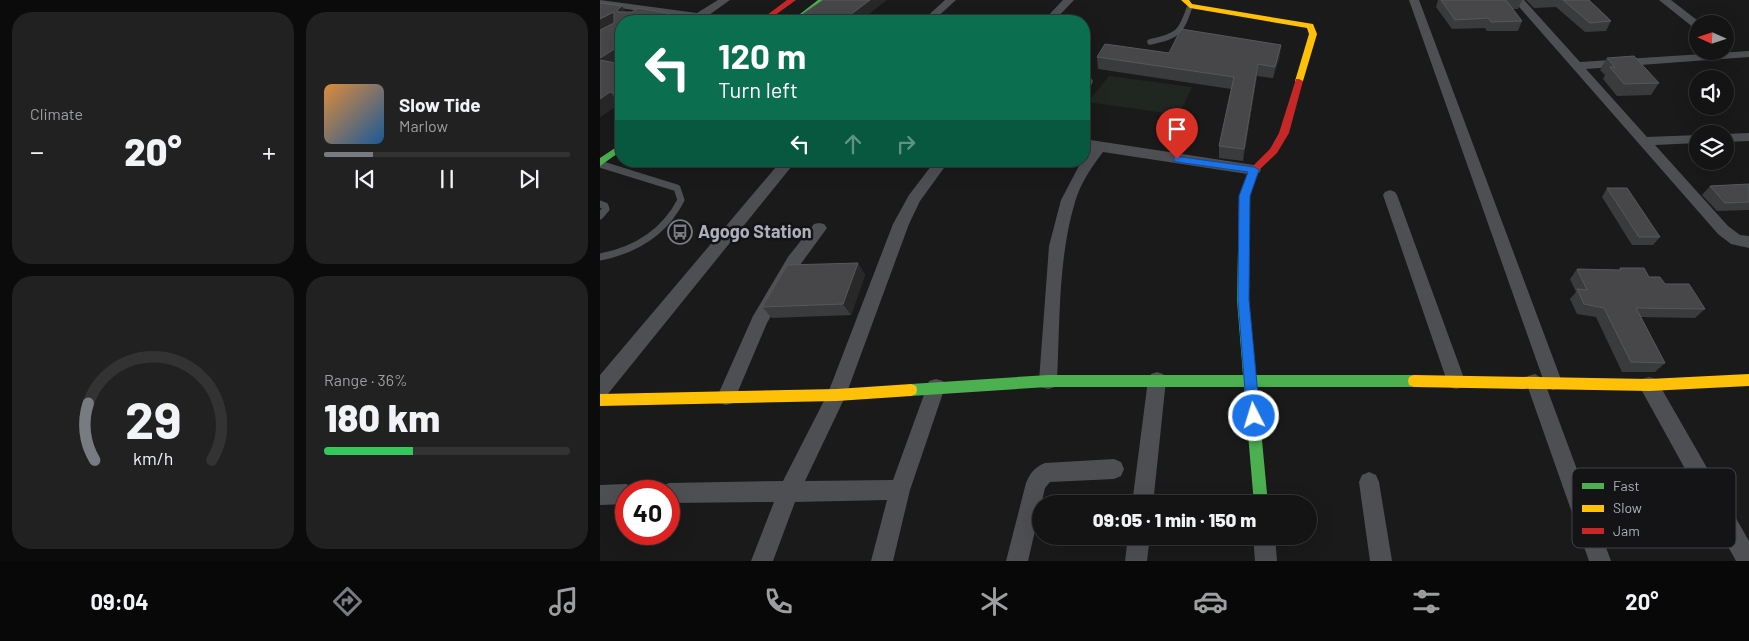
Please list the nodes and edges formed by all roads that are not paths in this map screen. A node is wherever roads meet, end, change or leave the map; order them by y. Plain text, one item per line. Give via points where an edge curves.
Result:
1 (668, 0) edge
2 (725, 0) edge
3 (792, 0) edge
4 (822, 0) edge
5 (951, 0) edge
6 (1070, 0) edge
7 (1414, 0) edge
8 (1518, 0) edge
9 (1664, 0) edge
10 (600, 2) edge
11 (1188, 3) edge
12 (650, 10) junction
13 (642, 15) edge
14 (686, 15) edge
15 (703, 15) edge
16 (771, 15) edge
17 (803, 15) edge
18 (934, 15) edge
19 (1054, 15) edge
20 (1689, 19) edge
21 (1150, 42) dead end
22 (1749, 54) edge
23 (1736, 56) junction
24 (1577, 66) junction
25 (1749, 67) edge
26 (1749, 137) edge
27 (1734, 138) edge
28 (1689, 140) edge
29 (1644, 142) junction
30 (1090, 145) edge
31 (1100, 148) junction
32 (615, 152) edge
33 (1090, 160) edge
34 (600, 164) edge
35 (784, 167) edge
36 (938, 167) edge
37 (1085, 167) edge
38 (1254, 170) junction
39 (1390, 195) dead end
40 (600, 204) edge
41 (600, 216) edge
42 (819, 228) dead end
43 (1749, 242) edge
44 (600, 258) edge
45 (1156, 380) junction
46 (1749, 380) edge
47 (1048, 381) junction
48 (1456, 381) junction
49 (1250, 382) junction
50 (1544, 382) junction
51 (1650, 385) junction
52 (936, 387) junction
53 (600, 389) edge
54 (837, 395) junction
55 (726, 397) junction
56 (600, 400) edge
57 (1696, 468) edge
58 (1114, 469) dead end
59 (1572, 472) edge
60 (1369, 482) dead end
61 (900, 490) junction
62 (789, 491) junction
63 (680, 493) edge
64 (615, 494) edge
65 (600, 495) edge
66 (1143, 495) edge
67 (1260, 495) edge
68 (1736, 539) edge
69 (1138, 545) edge
70 (1265, 545) edge
71 (1596, 548) edge
72 (762, 561) edge
73 (882, 561) edge
74 (1017, 561) edge
75 (1136, 561) edge
76 (1266, 561) edge
77 (1381, 561) edge
78 (1600, 561) edge
79 (1748, 561) edge

1 - 12 street
2 - 15 street
3 - 16 street
4 - 17 street
5 - 18 street
6 - 19 street
7 - 50 street
8 - 24 street
9 - 20 street
10 - 12 street
11 - 21 lane via 1182,31 1175,37
11 - 38 street via 1302,24 1312,30 1284,133 1274,151
12 - 13 street
12 - 14 street
22 - 23 street
23 - 24 street
23 - 25 street
24 - 29 street
26 - 27 street
28 - 29 street
29 - 43 street via 1723,230 1736,240
30 - 31 street
31 - 33 street
31 - 38 street
32 - 34 street
34 - 44 lane via 677,188 681,200 675,215 640,245 618,255
35 - 53 street
36 - 54 street via 914,199 901,224
37 - 47 street via 1068,200 1057,246
38 - 49 street via 1244,196 1244,300
39 - 48 street
40 - 41 lane via 606,208
42 - 55 street via 794,261 758,321
45 - 47 street
45 - 49 street
45 - 66 street
46 - 51 street
47 - 52 street
48 - 49 street
48 - 50 street
49 - 67 street
50 - 51 street
50 - 59 street
51 - 57 street
52 - 54 street
52 - 61 street
54 - 55 street
54 - 62 street
55 - 56 street
58 - 74 street via 1045,473 1036,482
60 - 77 street
61 - 62 street
61 - 73 street
62 - 63 street
62 - 72 street
64 - 65 street
68 - 79 street
69 - 75 street
70 - 76 street
71 - 78 street

